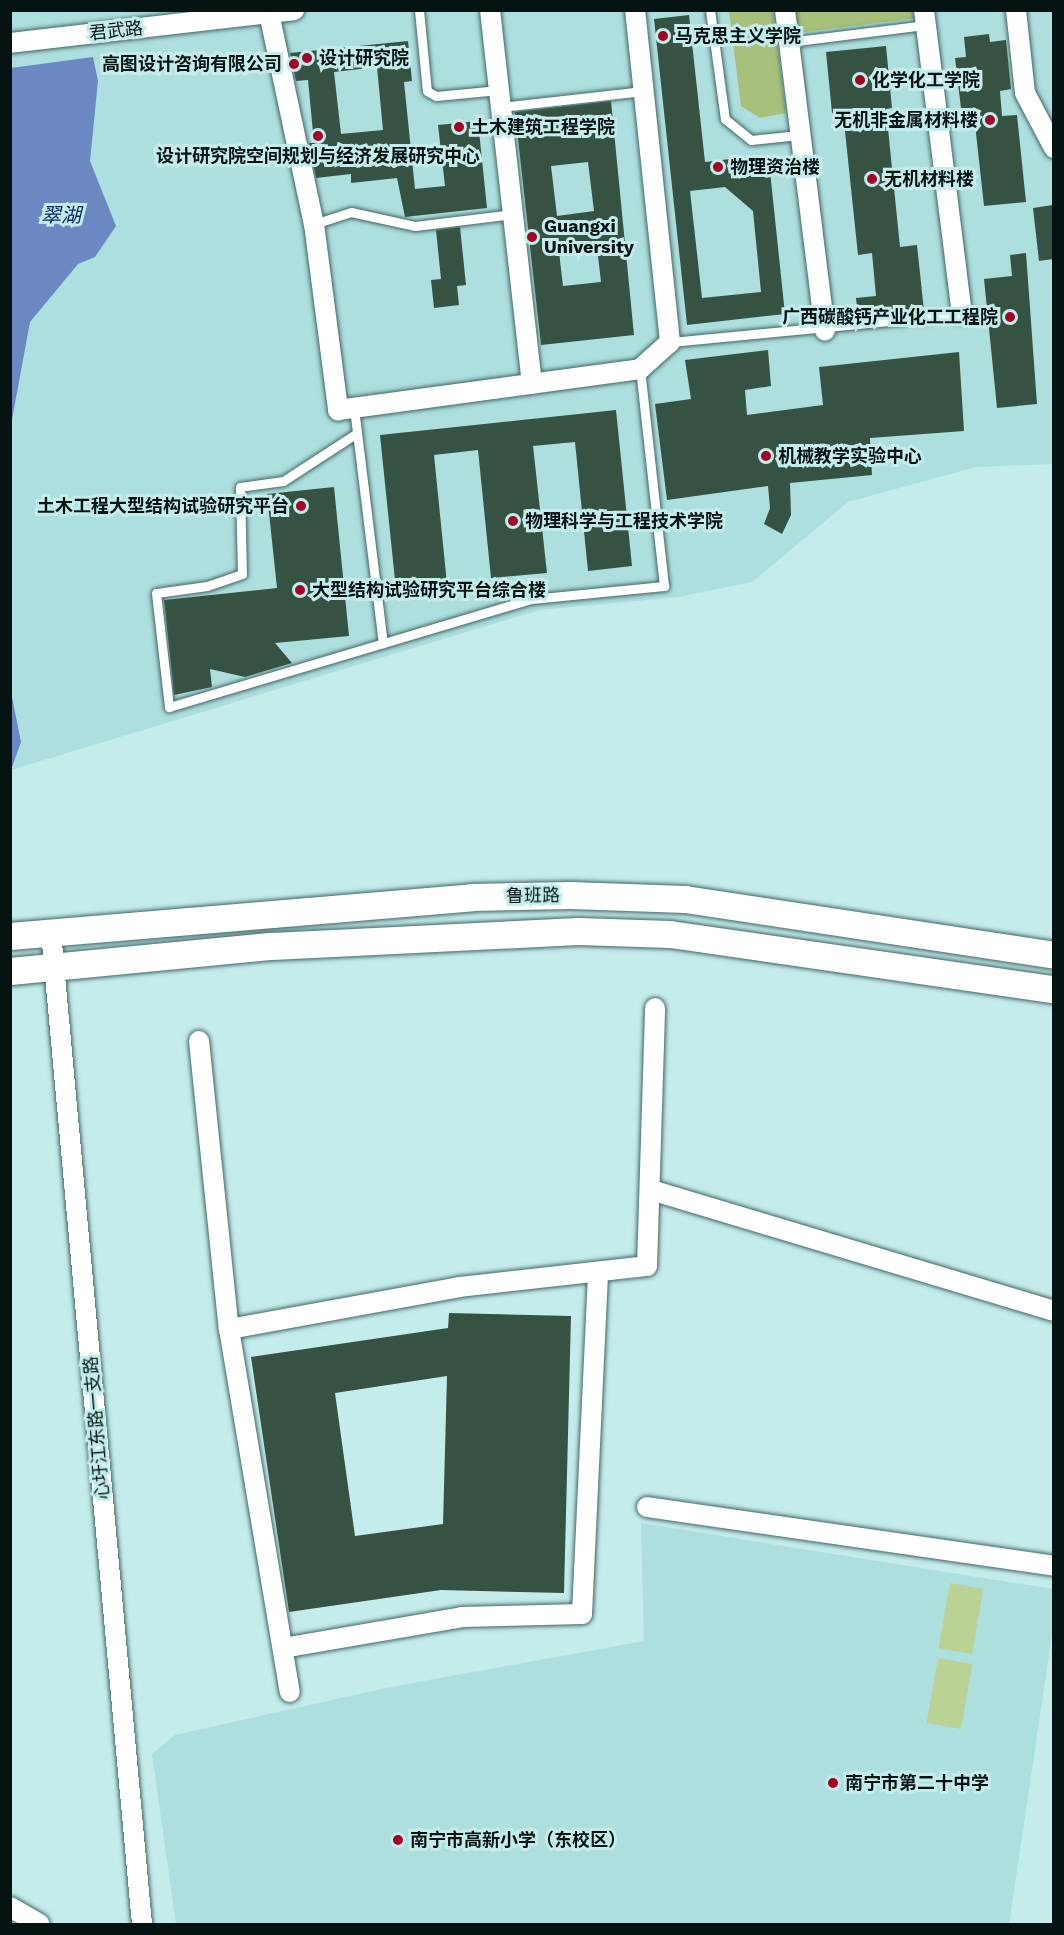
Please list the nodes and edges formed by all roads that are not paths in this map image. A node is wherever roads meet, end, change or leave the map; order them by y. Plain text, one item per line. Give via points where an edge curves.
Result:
1 (294, 10) edge
2 (419, 10) edge
3 (490, 10) edge
4 (635, 10) edge
5 (710, 10) edge
6 (785, 10) edge
7 (1016, 10) edge
8 (268, 13) junction
9 (925, 18) edge
10 (789, 42) junction
11 (10, 43) edge
12 (643, 91) junction
13 (500, 99) junction
14 (799, 135) junction
15 (1053, 148) edge
16 (513, 214) junction
17 (314, 225) junction
18 (962, 314) joint
19 (825, 331) junction
20 (670, 342) junction
21 (640, 369) junction
22 (532, 384) junction
23 (354, 407) junction
24 (357, 433) junction
25 (383, 644) junction
26 (51, 932) junction
27 (10, 936) edge
28 (1053, 955) edge
29 (55, 967) junction
30 (10, 971) edge
31 (1053, 989) edge
32 (655, 1008) dead end
33 (199, 1041) dead end
34 (651, 1191) junction
35 (598, 1272) junction
36 (1053, 1311) edge
37 (229, 1329) junction
38 (646, 1507) dead end
39 (1053, 1566) edge
40 (283, 1648) junction
41 (290, 1692) dead end
42 (10, 1907) edge
43 (40, 1924) edge
44 (142, 1924) edge

1 - 8 street, 君武路
2 - 13 lane via 427,91 436,96
3 - 13 street
4 - 12 street
5 - 14 lane via 725,120 751,140
6 - 10 street
7 - 15 street via 1025,93
8 - 11 street, 君武路
8 - 17 street
9 - 10 lane
9 - 18 street
10 - 14 street
12 - 13 lane
12 - 20 street
13 - 16 street
14 - 19 street
16 - 17 lane via 415,226 351,212
16 - 22 street
17 - 23 street via 338,410
18 - 19 lane
19 - 20 lane
20 - 21 street
21 - 22 street
21 - 25 lane via 664,586 531,599
22 - 23 street
23 - 24 lane
24 - 25 lane
24 - 25 lane via 283,481 240,487 242,574 207,586 156,593 169,707
26 - 27 main road, 鲁班路
26 - 28 main road, 鲁班路 via 472,897 570,895 685,899
26 - 29 street, 心圩江东路一支路
29 - 30 main road, 鲁班路
29 - 31 main road, 鲁班路 via 317,943 578,931 669,934
29 - 44 street, 心圩江东路一支路
32 - 34 street
33 - 37 street
34 - 35 street via 647,1266
34 - 36 street
35 - 37 street via 459,1287
35 - 40 street via 582,1614 462,1617
37 - 40 street
38 - 39 street
40 - 41 street
42 - 43 street

